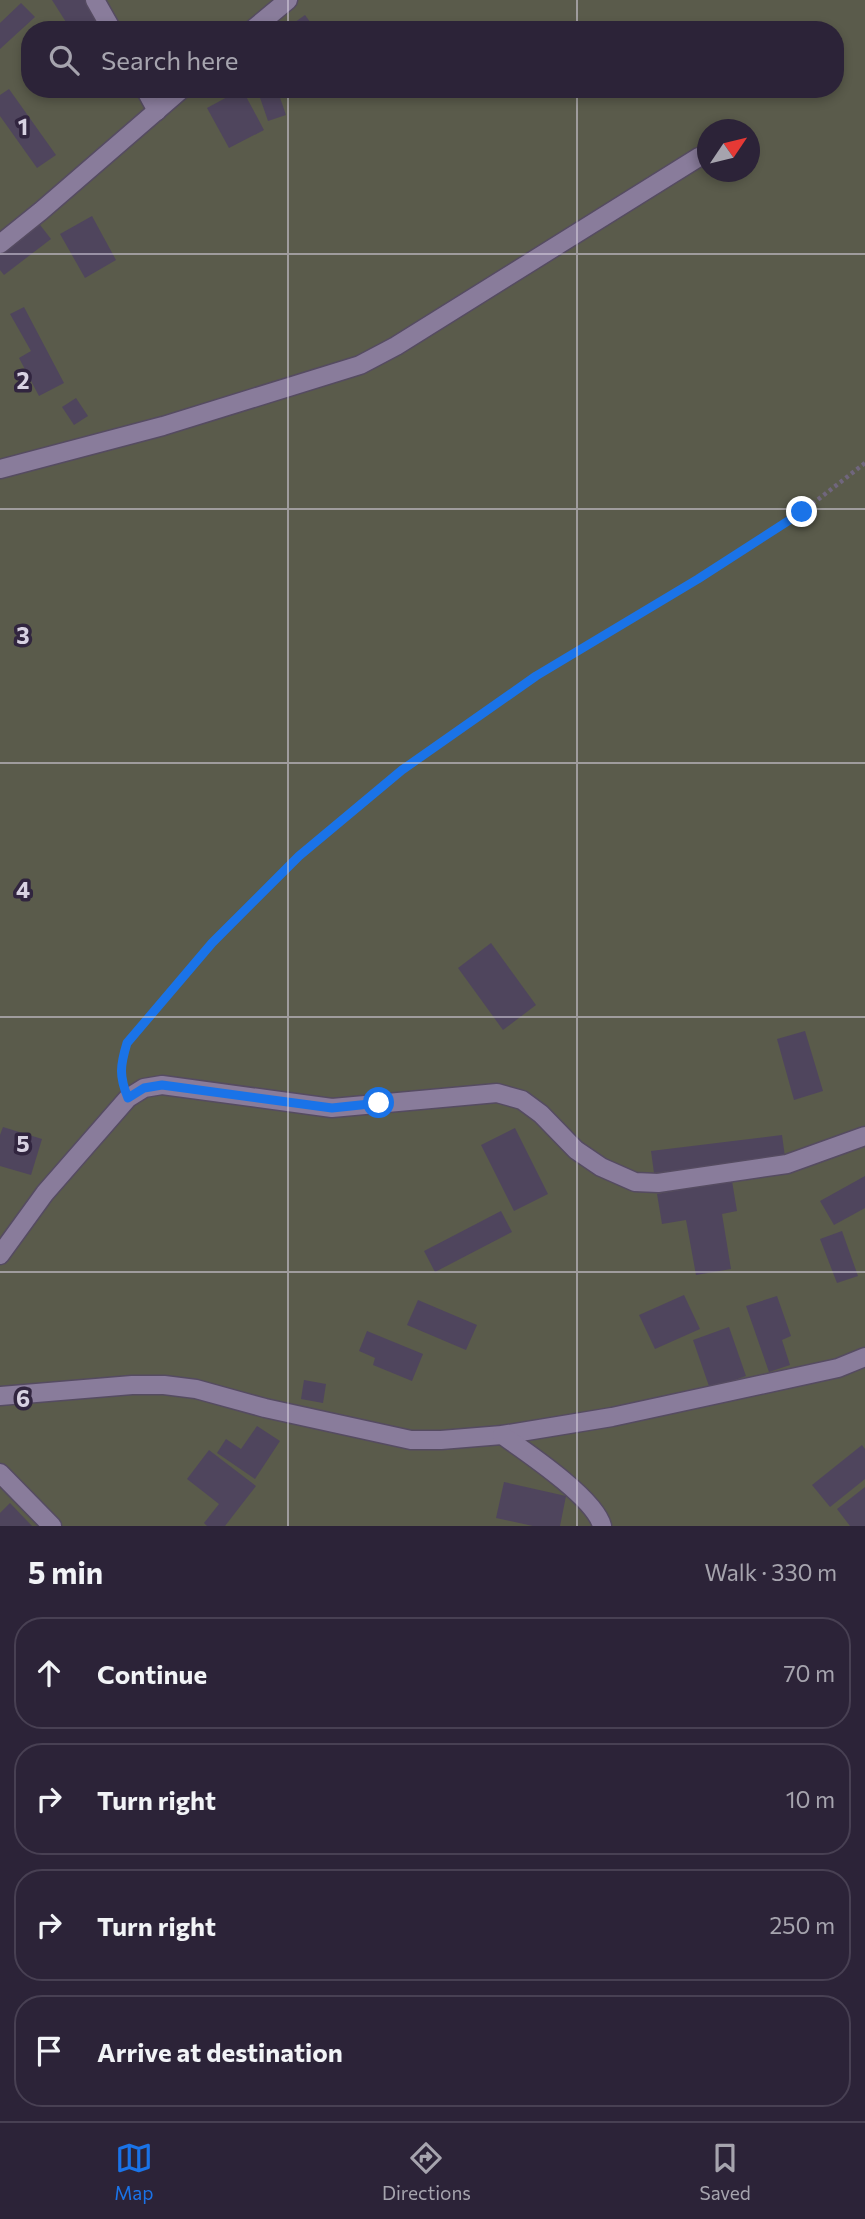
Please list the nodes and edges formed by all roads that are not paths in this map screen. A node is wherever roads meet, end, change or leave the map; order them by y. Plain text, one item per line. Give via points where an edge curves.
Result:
1 (95, 0) edge
2 (288, 0) edge
3 (107, 21) edge
4 (263, 21) edge
5 (150, 98) edge
6 (171, 98) edge
7 (157, 111) junction
8 (697, 158) edge
9 (0, 244) edge
10 (0, 469) edge
11 (865, 1136) edge
12 (0, 1255) edge
13 (865, 1357) edge
14 (0, 1396) edge
15 (502, 1435) junction
16 (0, 1473) edge
17 (51, 1526) edge
18 (601, 1526) edge

1 - 3 street
2 - 4 street
5 - 7 street
6 - 7 street
7 - 9 street
8 - 10 street via 360,365 163,426
11 - 12 street via 788,1164 658,1183 635,1182 576,1150 522,1100 496,1093 332,1108 162,1085 144,1088 128,1098 45,1193
13 - 15 street via 612,1417
14 - 15 street via 164,1385 411,1440
15 - 18 street via 580,1496
16 - 17 street

